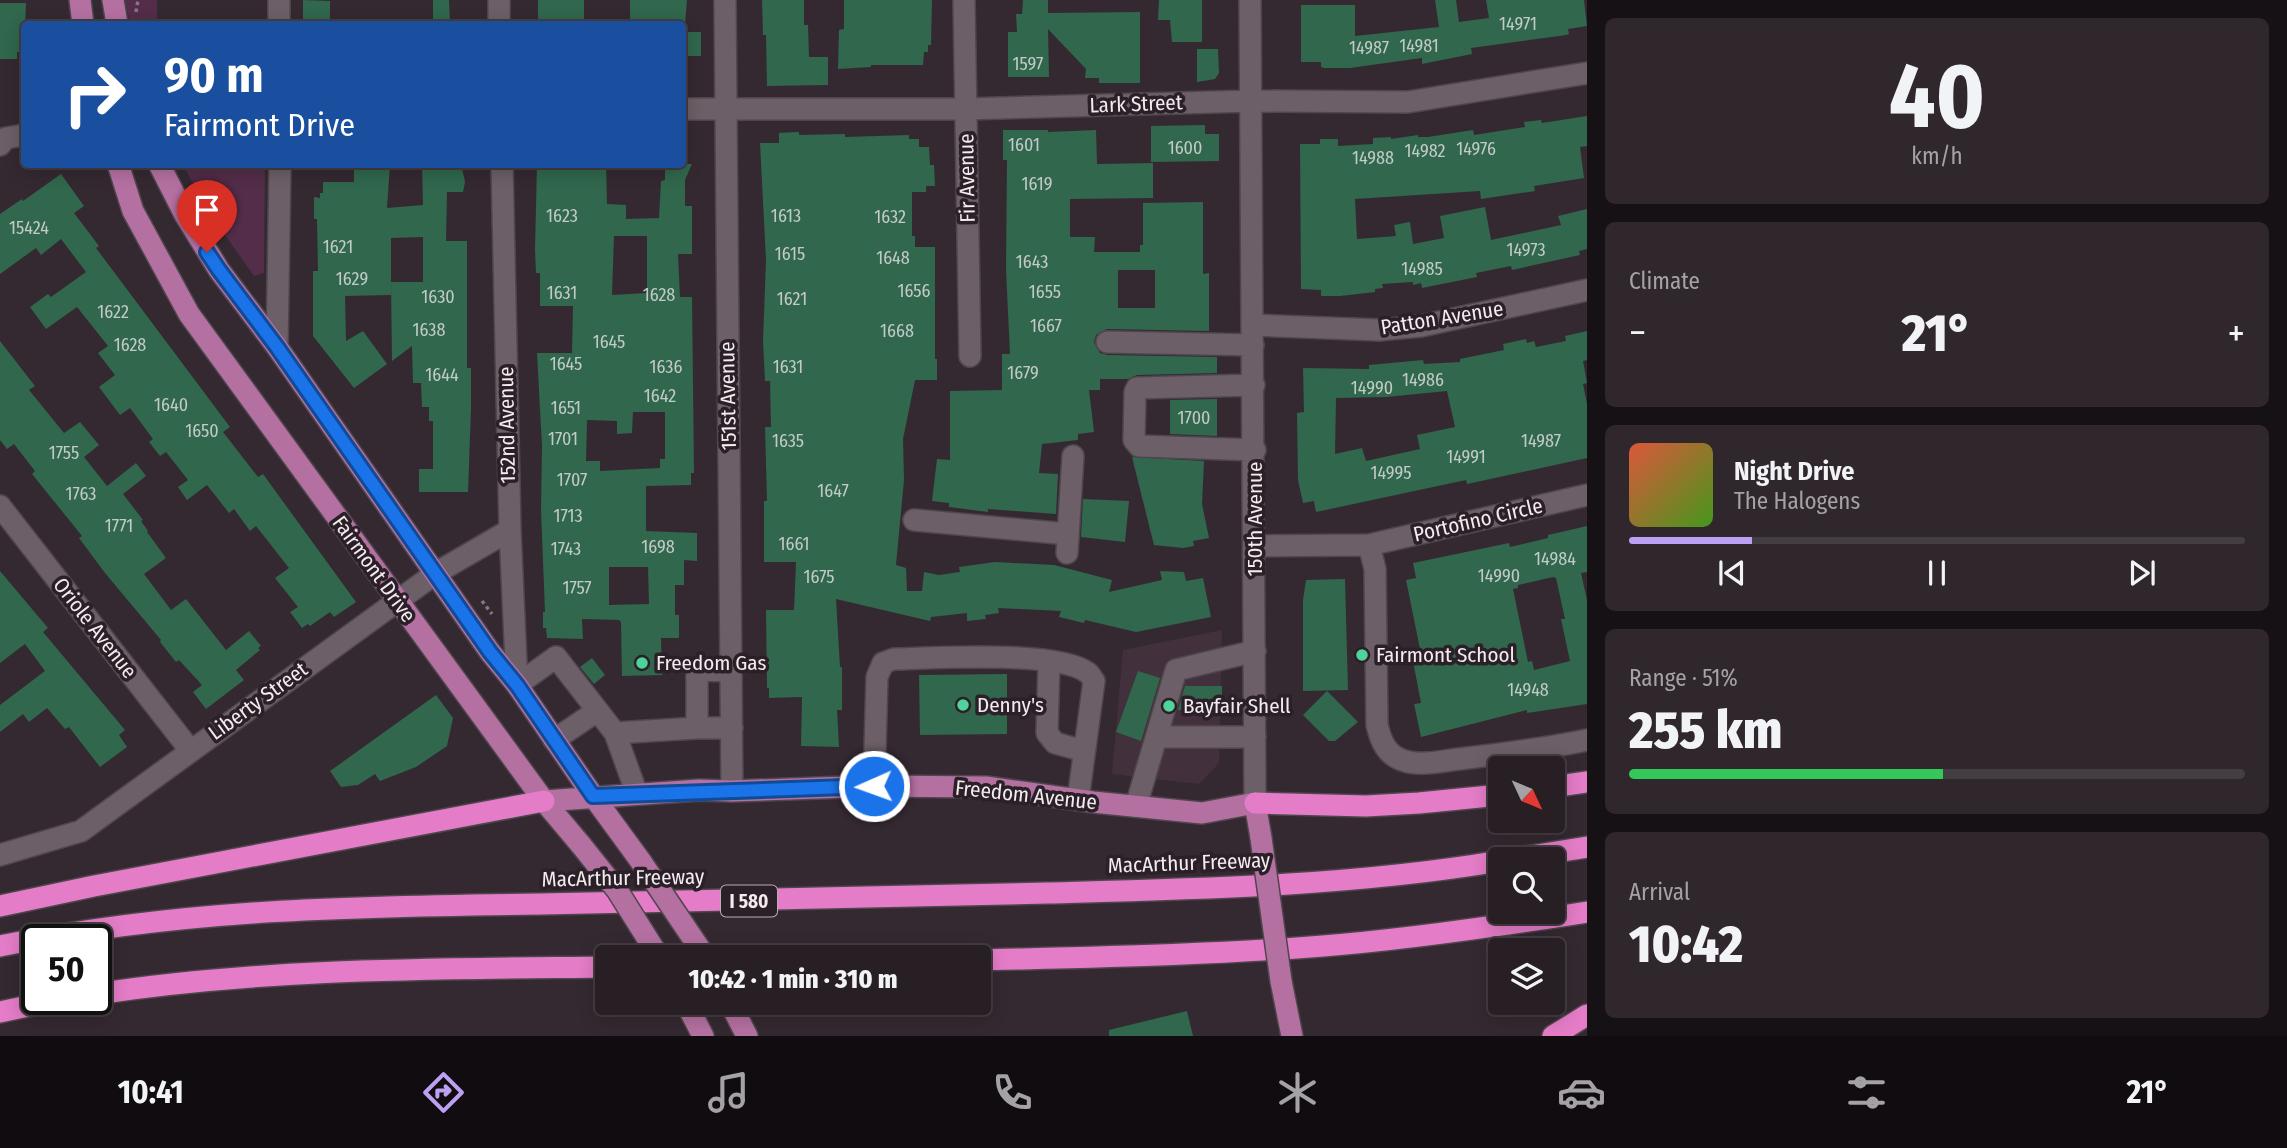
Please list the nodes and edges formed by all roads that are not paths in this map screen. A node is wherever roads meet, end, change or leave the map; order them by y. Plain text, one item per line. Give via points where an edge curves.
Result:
1 (80, 0) edge
2 (113, 0) edge
3 (279, 0) edge
4 (499, 0) edge
5 (725, 0) edge
6 (964, 0) edge
7 (1250, 0) edge
8 (83, 21) edge
9 (116, 21) edge
10 (279, 21) edge
11 (499, 21) edge
12 (1587, 73) edge
13 (1251, 102) junction
14 (686, 109) edge
15 (725, 109) junction
16 (965, 109) junction
17 (119, 168) edge
18 (161, 168) edge
19 (280, 168) edge
20 (502, 168) edge
21 (1587, 290) edge
22 (1253, 335) junction
23 (1107, 342) dead end
24 (277, 347) junction
25 (970, 356) dead end
26 (1254, 385) junction
27 (1255, 450) junction
28 (1073, 456) dead end
29 (1587, 495) edge
30 (0, 506) edge
31 (914, 520) dead end
32 (510, 530) junction
33 (1369, 545) junction
34 (1255, 546) junction
35 (436, 573) junction
36 (397, 601) junction
37 (1255, 651) junction
38 (1049, 662) junction
39 (731, 671) junction
40 (517, 685) junction
41 (597, 711) junction
42 (696, 728) junction
43 (732, 728) junction
44 (615, 733) junction
45 (1158, 737) junction
46 (1255, 737) junction
47 (554, 740) junction
48 (1587, 740) edge
49 (190, 750) junction
50 (1084, 751) junction
51 (1587, 782) edge
52 (1565, 785) edge
53 (874, 786) junction
54 (732, 791) junction
55 (636, 794) junction
56 (1488, 795) edge
57 (593, 796) junction
58 (544, 800) junction
59 (1078, 800) junction
60 (1255, 803) junction
61 (1136, 806) junction
62 (1587, 847) edge
63 (1565, 851) edge
64 (0, 855) edge
65 (1488, 862) edge
66 (0, 906) edge
67 (1587, 912) edge
68 (651, 945) edge
69 (697, 945) edge
70 (0, 946) edge
71 (991, 960) edge
72 (595, 967) edge
73 (112, 992) edge
74 (21, 1008) edge
75 (0, 1012) edge
76 (692, 1015) edge
77 (736, 1015) edge
78 (1587, 1015) edge
79 (703, 1036) edge
80 (747, 1036) edge
81 (1292, 1036) edge
82 (1553, 1036) edge

1 - 8 main road
2 - 9 main road
3 - 10 street
4 - 11 street
5 - 15 street, 151st Avenue
6 - 16 street, Fir Avenue
7 - 13 street, 150th Avenue
12 - 13 street, Lark Street via 1408,103
13 - 16 street, Lark Street
13 - 22 street, 150th Avenue
14 - 15 street, Lark Street
15 - 16 street, Lark Street
15 - 39 street, 151st Avenue
16 - 25 street, Fir Avenue
17 - 36 main road, Fairmont Drive via 133,211 189,314
18 - 24 main road via 219,270
19 - 24 street
20 - 32 street, 152nd Avenue
21 - 22 street, Patton Avenue via 1421,326
22 - 23 street, Patton Avenue
22 - 26 street, 150th Avenue
24 - 35 main road
26 - 27 street, 150th Avenue
26 - 27 street via 1137,388 1134,440 1139,446
27 - 34 street, 150th Avenue
28 - 31 street via 1068,544
29 - 33 street, Portofino Circle
30 - 49 street, Oriole Avenue
32 - 35 street, Liberty Street
32 - 40 street, 152nd Avenue
33 - 34 street, Portofino Circle
33 - 48 street via 1375,569 1377,725 1391,754 1426,763
34 - 37 street, 150th Avenue
35 - 36 street, Liberty Street
35 - 40 main road
36 - 49 street, Liberty Street
36 - 58 main road, Fairmont Drive
37 - 45 street via 1177,670
37 - 46 street, 150th Avenue
38 - 50 street via 1047,733 1055,743
38 - 50 street via 1071,664 1094,681
38 - 53 street via 1016,657 894,659 883,663 877,677
39 - 42 street via 697,670
39 - 43 street, 151st Avenue
40 - 41 street via 556,657
40 - 47 main road
41 - 44 street
41 - 47 street
42 - 43 street
42 - 44 street
43 - 54 street, 151st Avenue
44 - 55 street
45 - 46 street
45 - 61 street
46 - 60 street, 150th Avenue
47 - 57 main road
49 - 64 street, Liberty Street via 81,831
50 - 59 street
51 - 52 highway
53 - 54 main road, Freedom Avenue
53 - 59 main road, Freedom Avenue via 986,786
54 - 55 main road, Freedom Avenue
55 - 57 main road, Freedom Avenue
56 - 60 highway via 1366,806
57 - 58 main road, Freedom Avenue
57 - 69 main road, bridge
58 - 66 highway
58 - 68 main road, Fairmont Drive, bridge via 617,890
59 - 61 main road, Freedom Avenue
60 - 61 main road, Freedom Avenue via 1208,813
60 - 81 main road, 150th Avenue, bridge
62 - 63 highway
65 - 70 highway, MacArthur Freeway / I 580 via 1335,880 1192,889 250,912 148,921
67 - 71 highway via 1324,946
72 - 73 highway via 355,970
74 - 75 highway
76 - 79 main road
77 - 80 main road
78 - 82 highway

